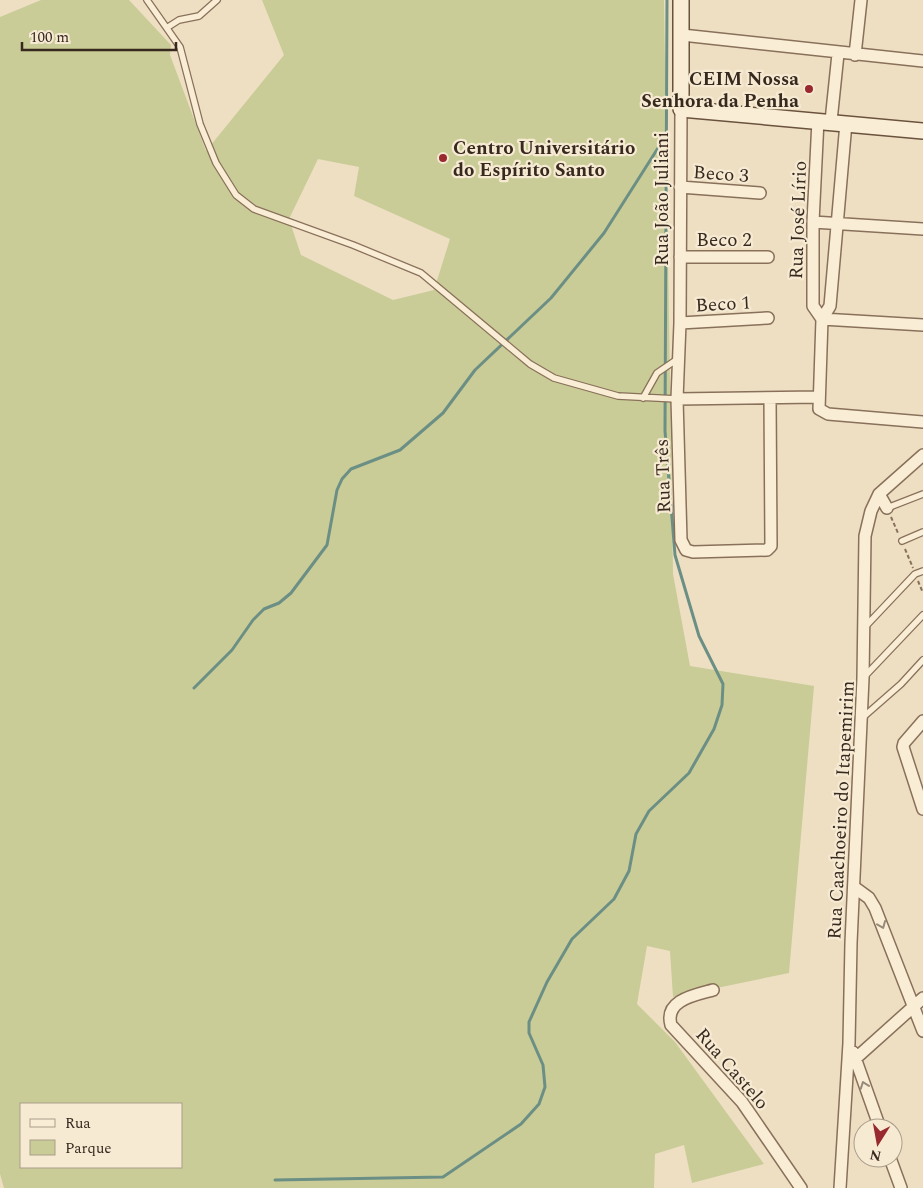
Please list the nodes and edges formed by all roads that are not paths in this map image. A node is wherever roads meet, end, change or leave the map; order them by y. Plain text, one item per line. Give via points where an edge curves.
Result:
1 (147, 0) edge
2 (217, 0) edge
3 (681, 0) edge
4 (861, 0) edge
5 (168, 27) junction
6 (682, 35) junction
7 (838, 54) junction
8 (855, 55) junction
9 (923, 61) edge
10 (681, 109) junction
11 (831, 121) junction
12 (923, 130) edge
13 (680, 187) junction
14 (760, 193) dead end
15 (812, 222) junction
16 (836, 222) junction
17 (923, 228) edge
18 (680, 257) junction
19 (768, 257) dead end
20 (768, 318) dead end
21 (822, 318) junction
22 (680, 323) junction
23 (923, 326) edge
24 (679, 358) junction
25 (819, 397) junction
26 (643, 398) junction
27 (770, 398) junction
28 (677, 399) junction
29 (923, 422) edge
30 (923, 455) edge
31 (879, 494) junction
32 (923, 494) edge
33 (887, 508) joint
34 (923, 532) edge
35 (902, 541) road end
36 (923, 571) edge
37 (923, 615) edge
38 (864, 628) junction
39 (923, 660) edge
40 (863, 678) junction
41 (861, 719) junction
42 (923, 721) edge
43 (923, 809) edge
44 (854, 887) junction
45 (713, 990) dead end
46 (923, 998) edge
47 (914, 1007) junction
48 (923, 1031) edge
49 (849, 1042) junction
50 (855, 1059) junction
51 (876, 1118) edge
52 (894, 1168) edge
53 (801, 1188) edge
54 (840, 1188) edge
55 (901, 1188) edge

1 - 5 lane
2 - 5 lane via 199,16 179,20
3 - 6 main road, Rua João Juliani
4 - 8 street
5 - 26 lane via 185,62 205,141 228,186 243,201 254,209 421,273 542,372 599,391
6 - 7 street
6 - 10 main road, Rua João Juliani
7 - 8 street
7 - 11 street
8 - 9 street
10 - 11 main road
10 - 13 street, Rua João Juliani
11 - 12 main road
11 - 15 street, Rua José Lírio
11 - 16 street, Rua José Lírio
13 - 14 street, Beco 3
13 - 18 street, Rua João Juliani
15 - 16 street
15 - 21 street, Rua José Lírio via 812,306
16 - 17 street
16 - 21 street, Rua José Lírio via 830,306
18 - 19 street, Beco 2
18 - 22 street, Rua João Juliani
20 - 22 street, Beco 1
21 - 23 street
21 - 25 street, Rua José Lírio
22 - 24 street, Rua João Juliani
24 - 26 lane via 657,373
24 - 28 street, Rua João Juliani
25 - 27 street
25 - 29 street via 820,411 828,414
26 - 28 lane
27 - 28 street
27 - 28 street, Rua Três via 771,546 767,550 693,552 686,550 682,540
30 - 31 street, Rua Caachoeiro do Itapemirim
31 - 33 street
31 - 38 street, Rua Caachoeiro do Itapemirim via 871,510 865,536
32 - 33 lane
34 - 35 lane
36 - 38 lane via 915,574
37 - 40 lane
38 - 40 street, Rua Caachoeiro do Itapemirim
39 - 41 lane via 902,684
40 - 41 street, Rua Caachoeiro do Itapemirim
41 - 44 street, Rua Caachoeiro do Itapemirim
42 - 43 street via 904,743 905,758
44 -> 47 street via 869,898 875,908
44 - 49 street, Rua Caachoeiro do Itapemirim
45 - 53 street, Rua Castelo via 675,1004 670,1015 671,1025 742,1102
46 - 47 street
47 - 48 street
47 - 50 street
49 - 50 street
49 - 54 street, Rua Caachoeiro do Itapemirim
51 -> 50 street
52 - 55 street

